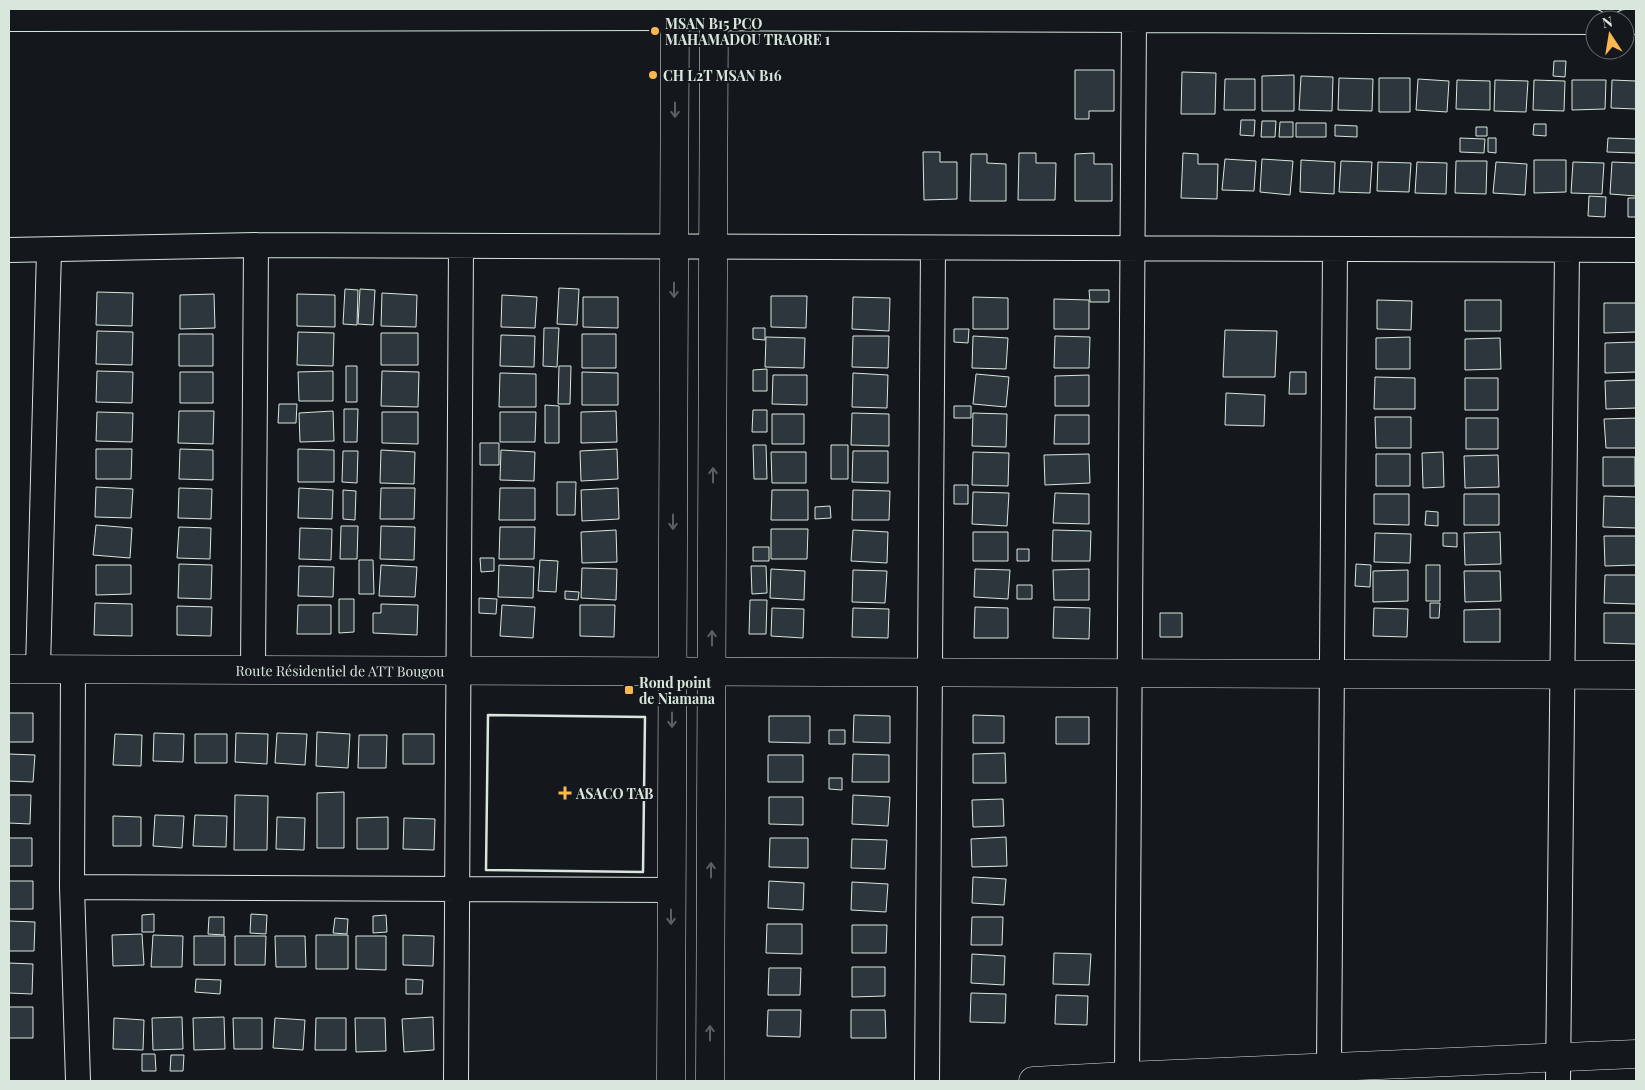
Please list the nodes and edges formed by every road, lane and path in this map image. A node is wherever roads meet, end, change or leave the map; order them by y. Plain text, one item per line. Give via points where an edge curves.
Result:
1 (675, 14) edge
2 (714, 14) edge
3 (9, 19) edge
4 (1134, 20) junction
5 (1585, 22) edge
6 (256, 245) junction
7 (461, 246) junction
8 (674, 247) junction
9 (714, 247) junction
10 (932, 248) junction
11 (1132, 249) junction
12 (9, 250) edge
13 (49, 250) junction
14 (1335, 250) junction
15 (1567, 250) junction
16 (1636, 250) edge
17 (9, 669) edge
18 (38, 669) junction
19 (73, 669) junction
20 (253, 670) junction
21 (458, 670) junction
22 (672, 671) junction
23 (712, 671) junction
24 (930, 672) junction
25 (1130, 673) junction
26 (1332, 674) junction
27 (1562, 674) junction
28 (1636, 675) edge
29 (72, 888) junction
30 (457, 889) junction
31 (672, 890) junction
32 (1636, 1054) edge
33 (1329, 1068) junction
34 (1558, 1070) edge
35 (1127, 1076) junction
36 (78, 1081) edge
37 (456, 1081) edge
38 (671, 1081) edge
39 (710, 1081) edge
40 (927, 1081) edge
41 (1033, 1081) edge

1 - 2 street
1 - 3 street
1 -> 8 street
2 - 4 street
2 - 9 street
4 - 5 street
4 - 11 street
6 - 7 street
6 - 13 street
6 - 20 street
7 - 8 street
7 - 21 street
8 - 9 street
8 -> 22 street
9 - 10 street
23 -> 9 street
10 - 11 street
10 - 24 street
11 - 14 street
11 - 25 street
12 - 13 street
13 - 18 street
14 - 15 street
14 - 26 street
15 - 16 street
15 - 27 street
17 - 18 street, Route Résidentiel de ATT Bougou
18 - 19 street, Route Résidentiel de ATT Bougou
19 - 20 street, Route Résidentiel de ATT Bougou
19 - 29 street
20 - 21 street, Route Résidentiel de ATT Bougou
21 - 22 street, Route Résidentiel de ATT Bougou
21 - 30 street
22 - 23 street, Route Résidentiel de ATT Bougou
22 -> 31 street
23 - 24 street, Route Résidentiel de ATT Bougou
39 -> 23 street
24 - 25 street, Route Résidentiel de ATT Bougou
24 - 40 street
25 - 26 street, Route Résidentiel de ATT Bougou
25 - 35 street
26 - 27 street, Route Résidentiel de ATT Bougou
26 - 33 street
27 - 28 street, Route Résidentiel de ATT Bougou
27 - 34 street
29 - 30 street
29 - 36 street
30 - 31 street
30 - 37 street
31 -> 38 street
32 - 34 street
33 - 34 street
33 - 35 street
35 - 41 street

